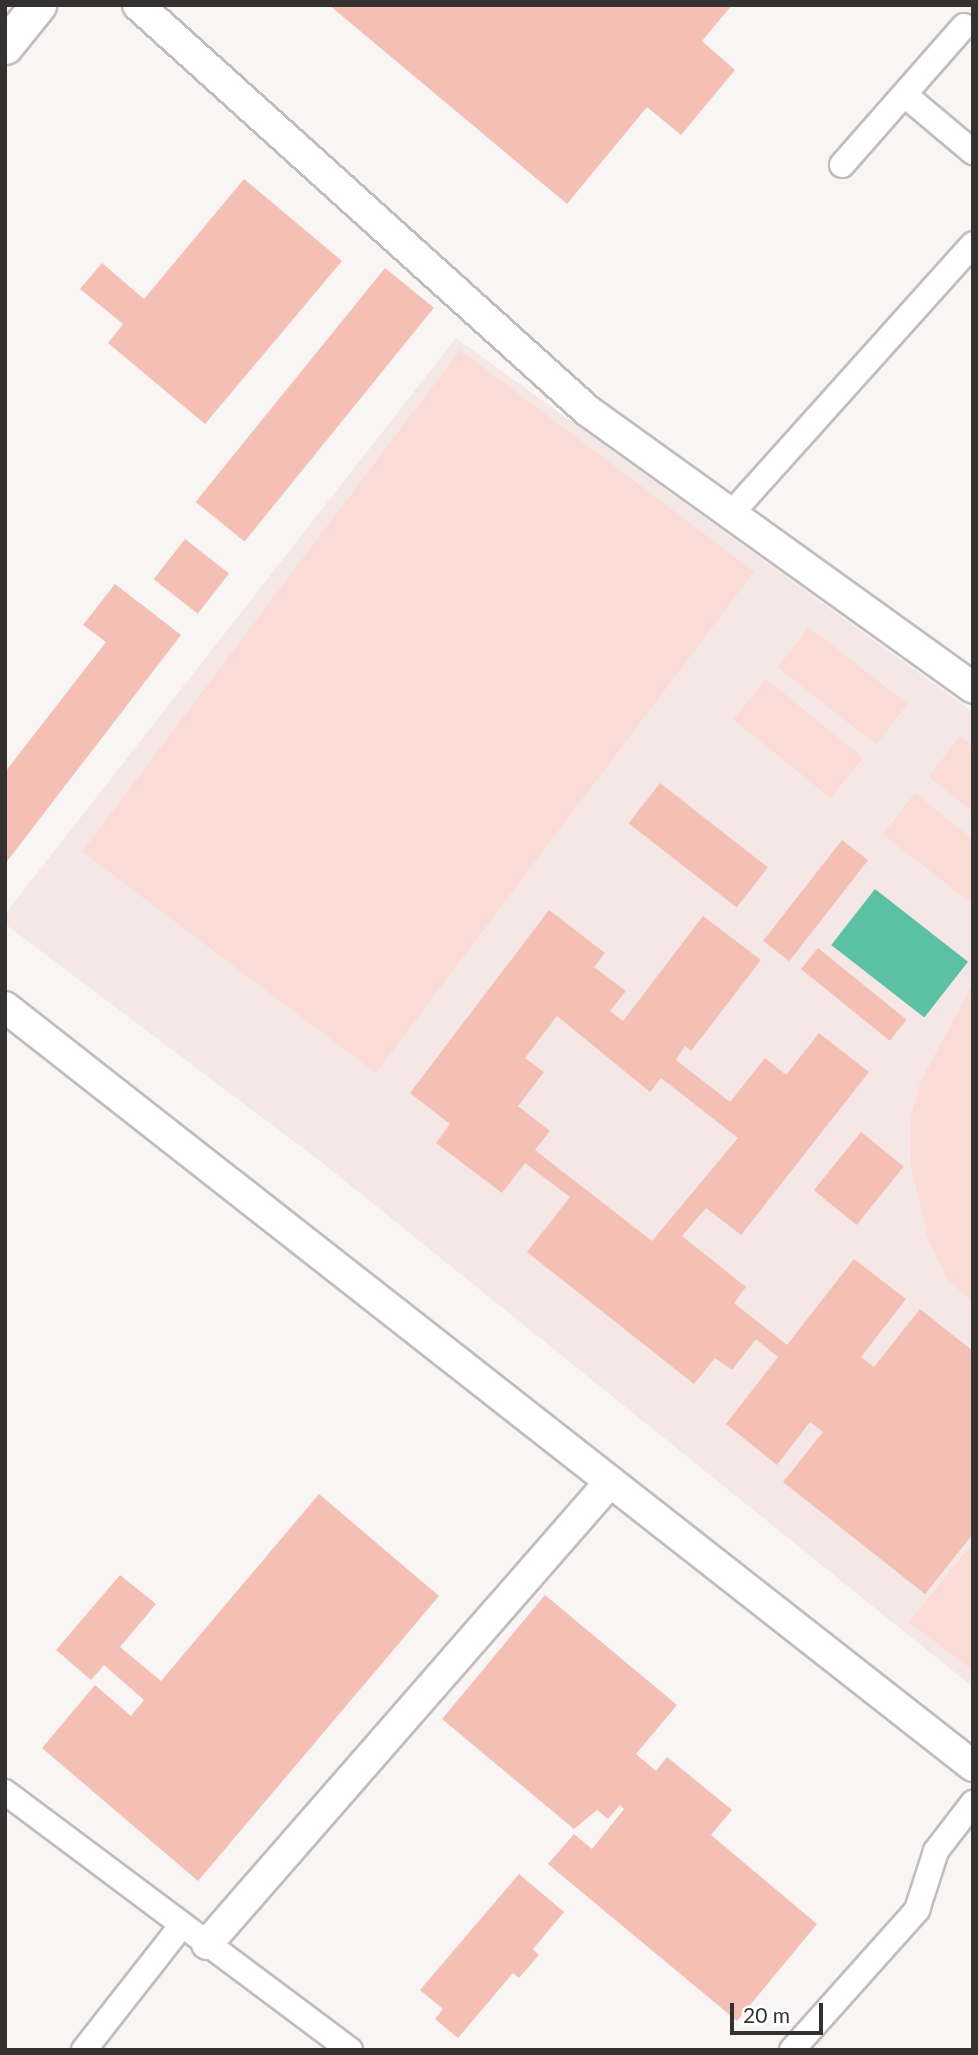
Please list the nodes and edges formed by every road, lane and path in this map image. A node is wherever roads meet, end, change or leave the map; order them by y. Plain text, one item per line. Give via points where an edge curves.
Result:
1 (38, 5) edge
2 (138, 5) edge
3 (964, 26) dead end
4 (5, 46) edge
5 (905, 95) junction
6 (973, 152) edge
7 (842, 164) dead end
8 (973, 244) edge
9 (729, 516) junction
10 (973, 688) edge
11 (5, 1007) edge
12 (610, 1482) junction
13 (973, 1766) edge
14 (5, 1792) edge
15 (973, 1803) edge
16 (182, 1924) junction
17 (207, 1944) junction
18 (84, 2050) edge
19 (349, 2050) edge
20 (792, 2050) edge

1 - 4 main road
2 - 9 street via 536,368
3 - 5 street
5 - 6 street
5 - 7 street
8 - 9 street
9 - 10 street
11 - 12 street
12 - 13 street
12 - 17 street
14 - 16 street
15 - 20 street via 936,1851 917,1910
16 - 17 street
16 - 18 street
17 - 19 street

